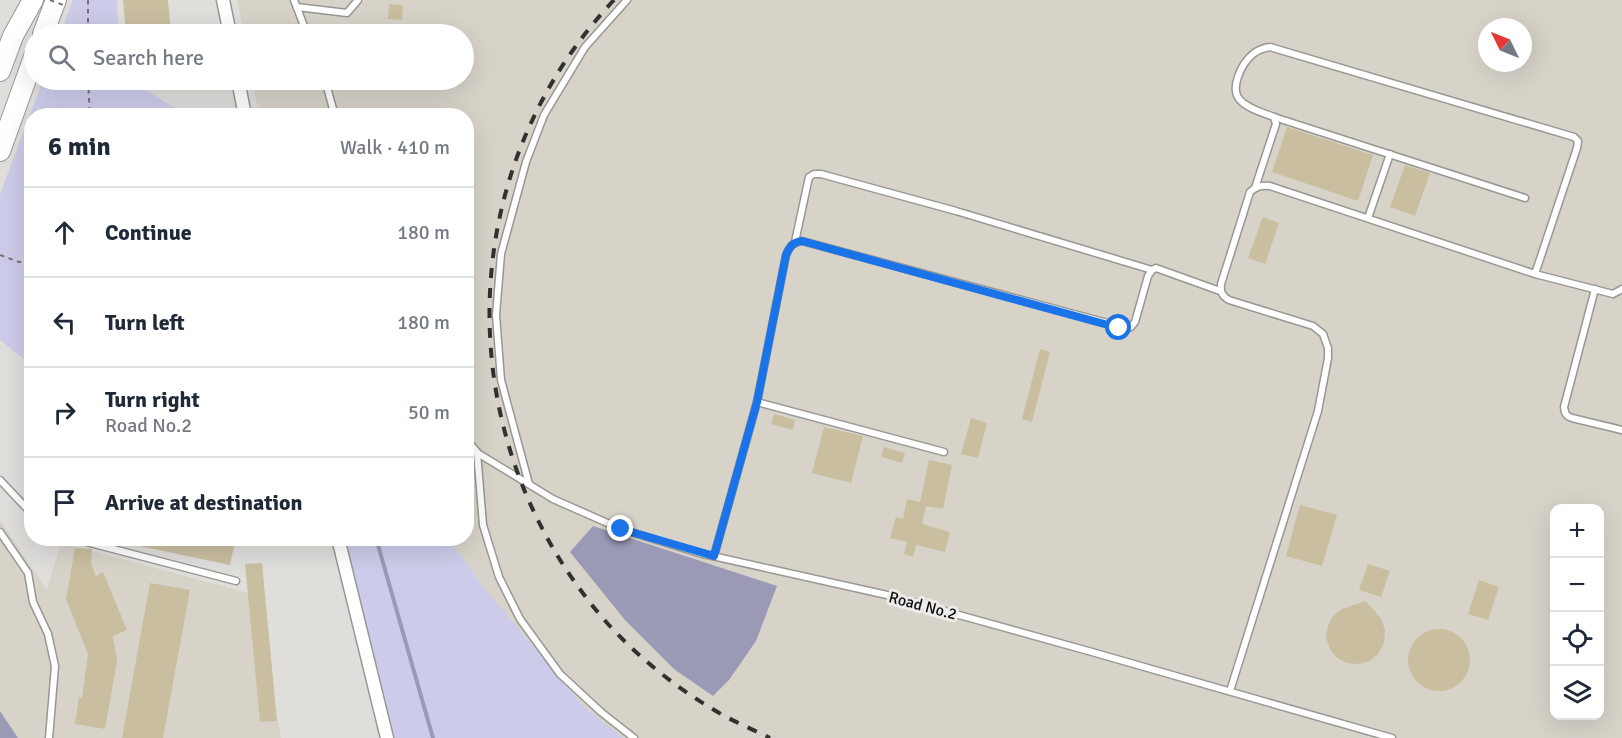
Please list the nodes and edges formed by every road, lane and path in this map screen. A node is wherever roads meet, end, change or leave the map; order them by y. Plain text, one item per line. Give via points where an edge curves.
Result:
1 (33, 0) edge
2 (50, 0) edge
3 (88, 0) edge
4 (223, 0) edge
5 (294, 0) edge
6 (358, 0) edge
7 (627, 0) edge
8 (61, 3) edge
9 (297, 7) junction
10 (49, 24) edge
11 (88, 24) edge
12 (228, 24) edge
13 (303, 24) edge
14 (0, 71) edge
15 (24, 85) edge
16 (89, 90) edge
17 (240, 90) edge
18 (328, 90) edge
19 (90, 108) edge
20 (243, 108) edge
21 (333, 108) edge
22 (1274, 117) junction
23 (0, 151) edge
24 (1390, 154) junction
25 (1255, 188) junction
26 (1525, 198) dead end
27 (1368, 218) junction
28 (795, 242) junction
29 (0, 255) edge
30 (24, 262) edge
31 (1152, 270) junction
32 (1535, 274) junction
33 (1595, 289) junction
34 (1622, 290) edge
35 (1221, 291) junction
36 (757, 402) junction
37 (1622, 430) edge
38 (474, 448) edge
39 (474, 450) edge
40 (477, 452) junction
41 (945, 452) dead end
42 (0, 480) edge
43 (530, 485) junction
44 (24, 506) edge
45 (0, 532) edge
46 (102, 546) edge
47 (340, 546) edge
48 (714, 556) junction
49 (236, 581) dead end
50 (1230, 692) junction
51 (49, 738) edge
52 (387, 738) edge
53 (634, 738) edge
54 (1392, 738) edge

1 - 14 main road
2 - 8 path, bridge
3 - 11 path
4 - 12 street
5 - 9 lane
6 - 9 lane via 347,13
7 - 43 lane via 585,47 544,115 526,162 501,254 496,315 501,380
8 - 10 main road
9 - 13 lane
15 - 23 main road
16 - 19 path
17 - 20 street
18 - 21 lane
22 - 24 lane
22 - 25 lane via 1276,124
22 - 32 lane via 1244,104 1235,88 1245,62 1261,48 1270,47 1574,137 1577,148
24 - 26 lane
24 - 27 lane
25 - 27 lane via 1270,186
25 - 35 lane via 1250,192
27 - 32 lane
28 - 31 lane via 1126,328 1135,322
28 - 31 lane via 809,177 821,174
28 - 36 lane via 786,255
29 - 30 path
31 - 35 lane via 1160,268
32 - 33 lane
33 - 34 lane via 1613,294
33 - 37 lane via 1565,413
35 - 50 lane via 1229,300 1313,326 1326,339 1328,358 1318,411
36 - 41 lane
36 - 48 lane
38 - 40 lane
39 - 40 lane, Road No.2
40 - 43 lane, Road No.2
40 - 53 lane via 483,525 499,577 520,619 560,674
42 - 44 lane
43 - 48 lane, Road No.2 via 621,529
45 - 51 lane via 28,573 33,602 48,634 55,666
46 - 49 lane
47 - 52 street
48 - 50 lane, Road No.2 via 887,595
50 - 54 lane, Road No.2

